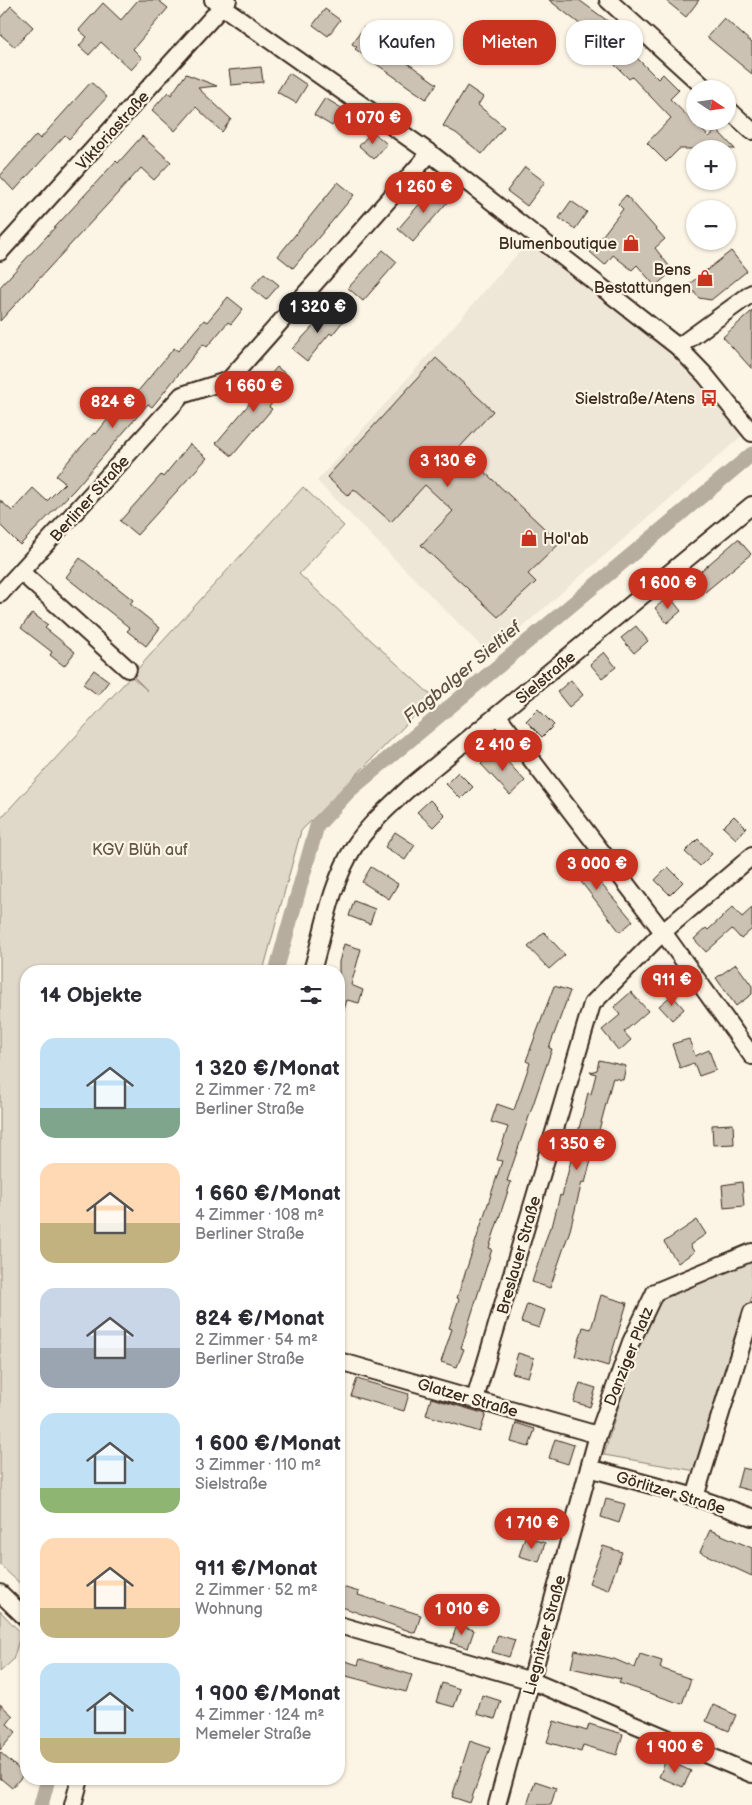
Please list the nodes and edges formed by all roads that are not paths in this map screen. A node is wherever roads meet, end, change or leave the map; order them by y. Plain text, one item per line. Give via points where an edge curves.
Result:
1 (608, 0) edge
2 (221, 2) edge
3 (696, 80) edge
4 (736, 116) edge
5 (752, 131) edge
6 (430, 153) junction
7 (0, 252) edge
8 (752, 293) edge
9 (678, 346) junction
10 (751, 432) edge
11 (752, 505) edge
12 (21, 572) junction
13 (0, 594) edge
14 (128, 669) dead end
15 (498, 716) junction
16 (752, 856) edge
17 (663, 932) junction
18 (314, 965) edge
19 (752, 1056) edge
20 (752, 1252) edge
21 (752, 1312) edge
22 (345, 1363) edge
23 (475, 1399) junction
24 (598, 1435) junction
25 (589, 1468) junction
26 (695, 1497) junction
27 (752, 1517) edge
28 (0, 1593) edge
29 (20, 1612) edge
30 (345, 1627) edge
31 (532, 1681) junction
32 (752, 1774) edge
33 (78, 1785) edge
34 (73, 1805) edge
35 (497, 1805) edge

1 - 3 street
2 - 6 street
2 - 7 street, Viktoriastraße
4 - 5 street
6 - 9 street
6 - 12 street, Berliner Straße via 229,380 182,395
8 - 9 street
9 - 10 street
11 - 15 street, Sielstraße
12 - 13 street, Berliner Straße
12 - 14 street
15 - 17 street
15 - 18 street, Sielstraße via 410,787 377,818 354,847 338,878
16 - 17 street, Breslauer Straße
17 - 19 street
17 - 23 street, Breslauer Straße via 592,1004
20 - 24 street, Danziger Platz via 655,1292 631,1342
21 - 26 street
22 - 23 street, Glatzer Straße
23 - 24 street, Glatzer Straße
24 - 25 street, Liegnitzer Straße
25 - 26 street, Görlitzer Straße
25 - 31 street, Liegnitzer Straße
26 - 27 street, Görlitzer Straße
28 - 29 street
30 - 31 street
31 - 32 street
31 - 35 street, Liegnitzer Straße
33 - 34 street

